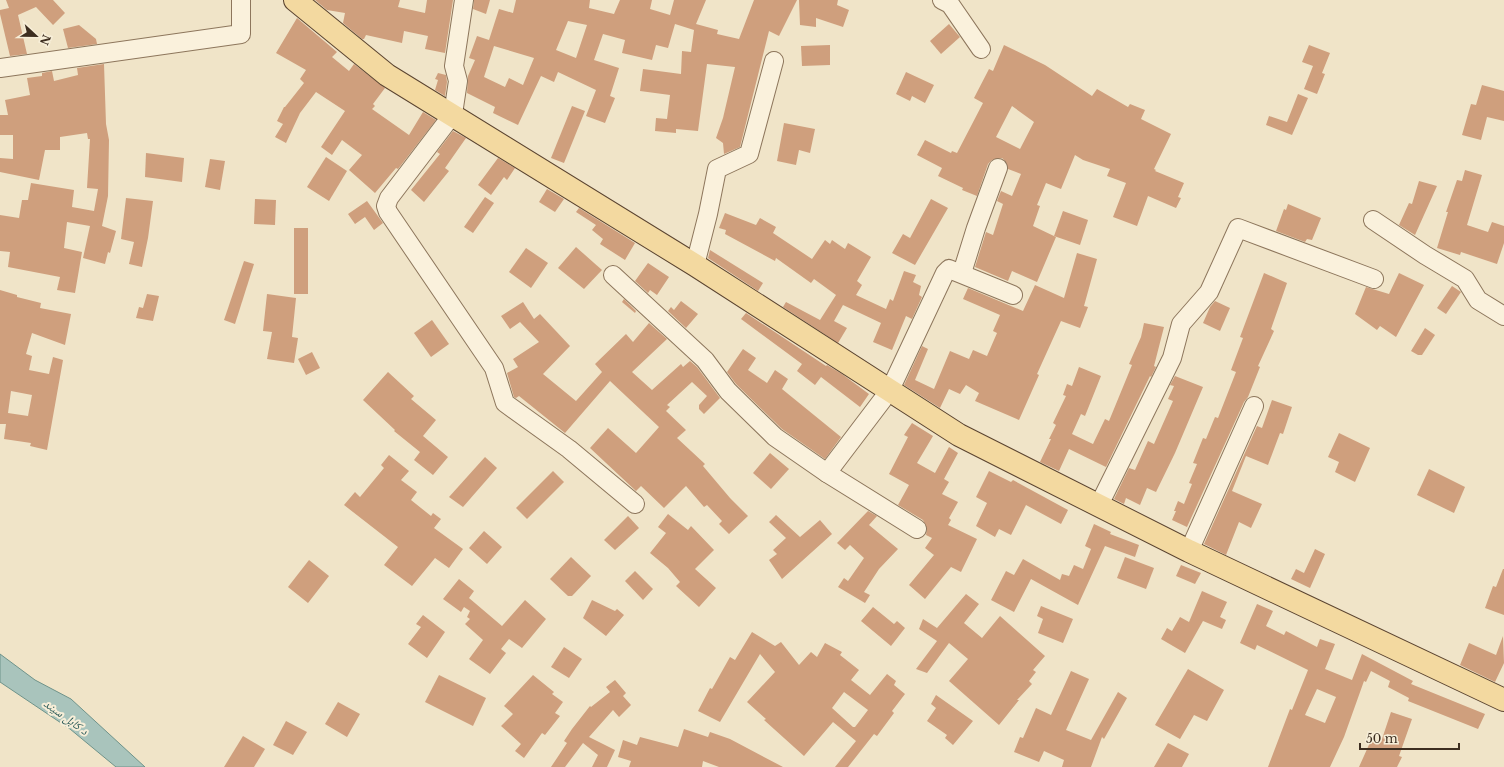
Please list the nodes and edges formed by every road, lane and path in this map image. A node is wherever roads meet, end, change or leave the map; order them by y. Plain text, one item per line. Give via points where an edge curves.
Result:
1 (241, 0) edge
2 (295, 0) edge
3 (464, 0) edge
4 (942, 0) edge
5 (981, 49) dead end
6 (774, 61) dead end
7 (0, 68) edge
8 (453, 114) junction
9 (998, 168) dead end
10 (1372, 220) dead end
11 (695, 265) junction
12 (962, 273) junction
13 (613, 275) dead end
14 (1374, 278) dead end
15 (1012, 295) dead end
16 (1504, 316) edge
17 (890, 390) junction
18 (1254, 406) dead end
19 (827, 473) junction
20 (636, 504) dead end
21 (1099, 505) junction
22 (917, 529) dead end
23 (1189, 551) junction
24 (1502, 694) edge

1 - 7 street via 241,34
2 - 8 main road via 387,75
3 - 8 street via 454,66 458,81
4 - 5 street via 950,4
6 - 11 street via 749,154 717,169
8 - 11 main road
8 - 20 street via 389,198 386,206 388,212 494,368 504,403 569,449
9 - 12 street
10 - 16 street via 1465,279 1478,300
11 - 17 main road
12 - 15 street
12 - 17 street via 949,269 945,273
13 - 19 street via 705,360 728,391 775,437
14 - 21 street via 1238,228 1209,292 1181,324 1172,358
17 - 19 street
17 - 21 main road via 959,435
18 - 23 street
19 - 22 street
21 - 23 main road
23 - 24 main road

